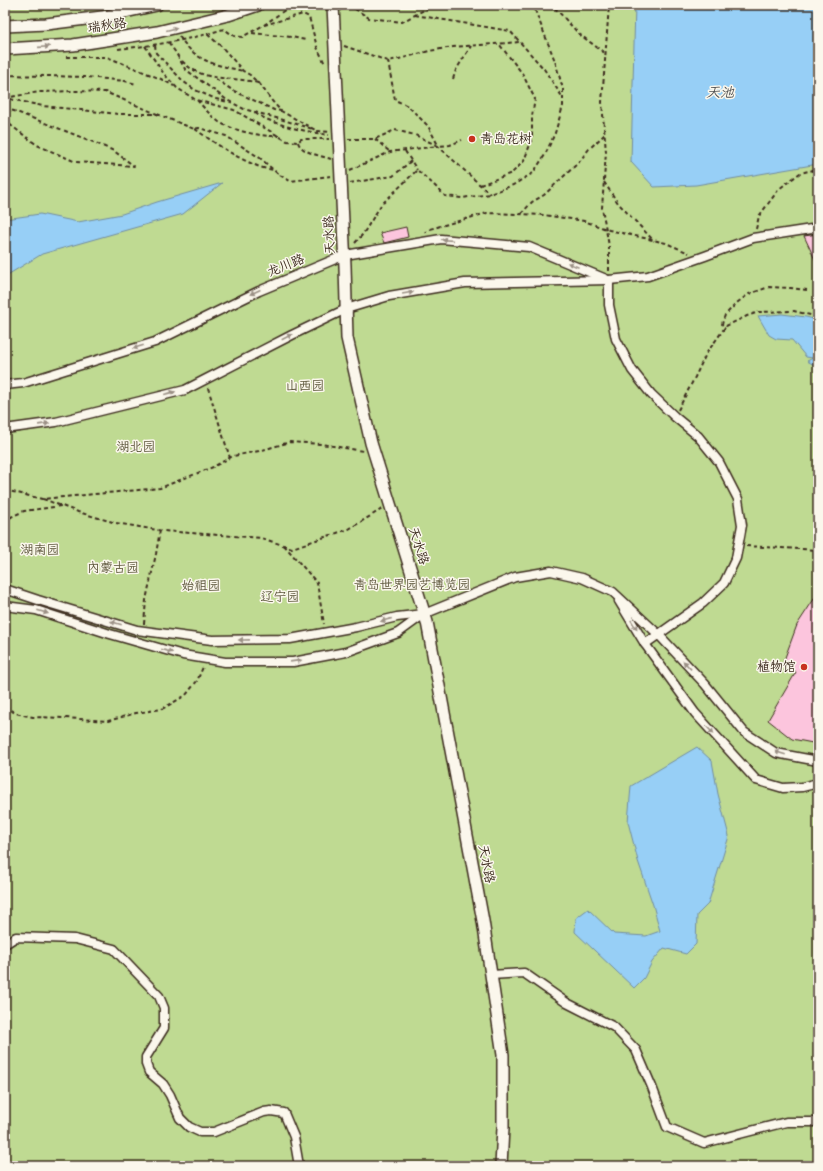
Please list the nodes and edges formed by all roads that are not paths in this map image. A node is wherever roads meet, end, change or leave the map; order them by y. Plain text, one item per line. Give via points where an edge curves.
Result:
1 (157, 5) edge
2 (258, 5) edge
3 (332, 5) edge
4 (5, 26) edge
5 (5, 49) edge
6 (818, 228) edge
7 (345, 255) junction
8 (609, 280) junction
9 (346, 309) junction
10 (5, 385) edge
11 (5, 429) edge
12 (5, 589) edge
13 (613, 592) junction
14 (5, 606) edge
15 (424, 614) junction
16 (658, 634) junction
17 (645, 644) junction
18 (818, 760) edge
19 (818, 783) edge
20 (5, 944) edge
21 (491, 975) junction
22 (818, 1122) edge
23 (299, 1166) edge
24 (501, 1166) edge

1 - 4 street, 瑞秋路 via 102,17
5 -> 2 street, 瑞秋路 via 73,45 157,32
3 - 7 street, 天水路
6 - 8 street via 753,238 648,276
8 -> 7 street, 龙川路 via 529,247 441,239
7 - 9 street, 天水路
7 -> 10 street, 龙川路 via 259,290 155,342 23,384
9 -> 8 street via 389,296 464,283
8 - 16 street via 609,304 616,338 632,370 651,394 698,436 719,462 738,499 742,525 736,558 724,583 703,603
11 -> 9 street via 56,422 185,390
9 - 15 street, 天水路 via 347,338 374,452
15 -> 12 street via 398,616 356,627 290,639 212,640 137,630
13 - 15 street via 582,578 550,571 515,577
13 - 16 street
13 -> 17 street
14 -> 15 street via 36,610 183,655 225,662 293,662 346,652 398,633
15 - 21 street, 天水路
16 - 17 street
18 -> 16 street via 776,753 744,732 705,684
17 -> 19 street via 695,713 756,780 784,788
20 - 23 street via 16,937 75,939 114,949 159,996 164,1008 164,1028 146,1057 146,1064 149,1072 163,1084 170,1095 180,1118 189,1127 200,1132 214,1132 264,1112 284,1113 294,1137
21 - 22 street via 524,973 567,1003 614,1027 636,1050 667,1127 704,1143 786,1122
21 - 24 street, 天水路 via 503,1055

